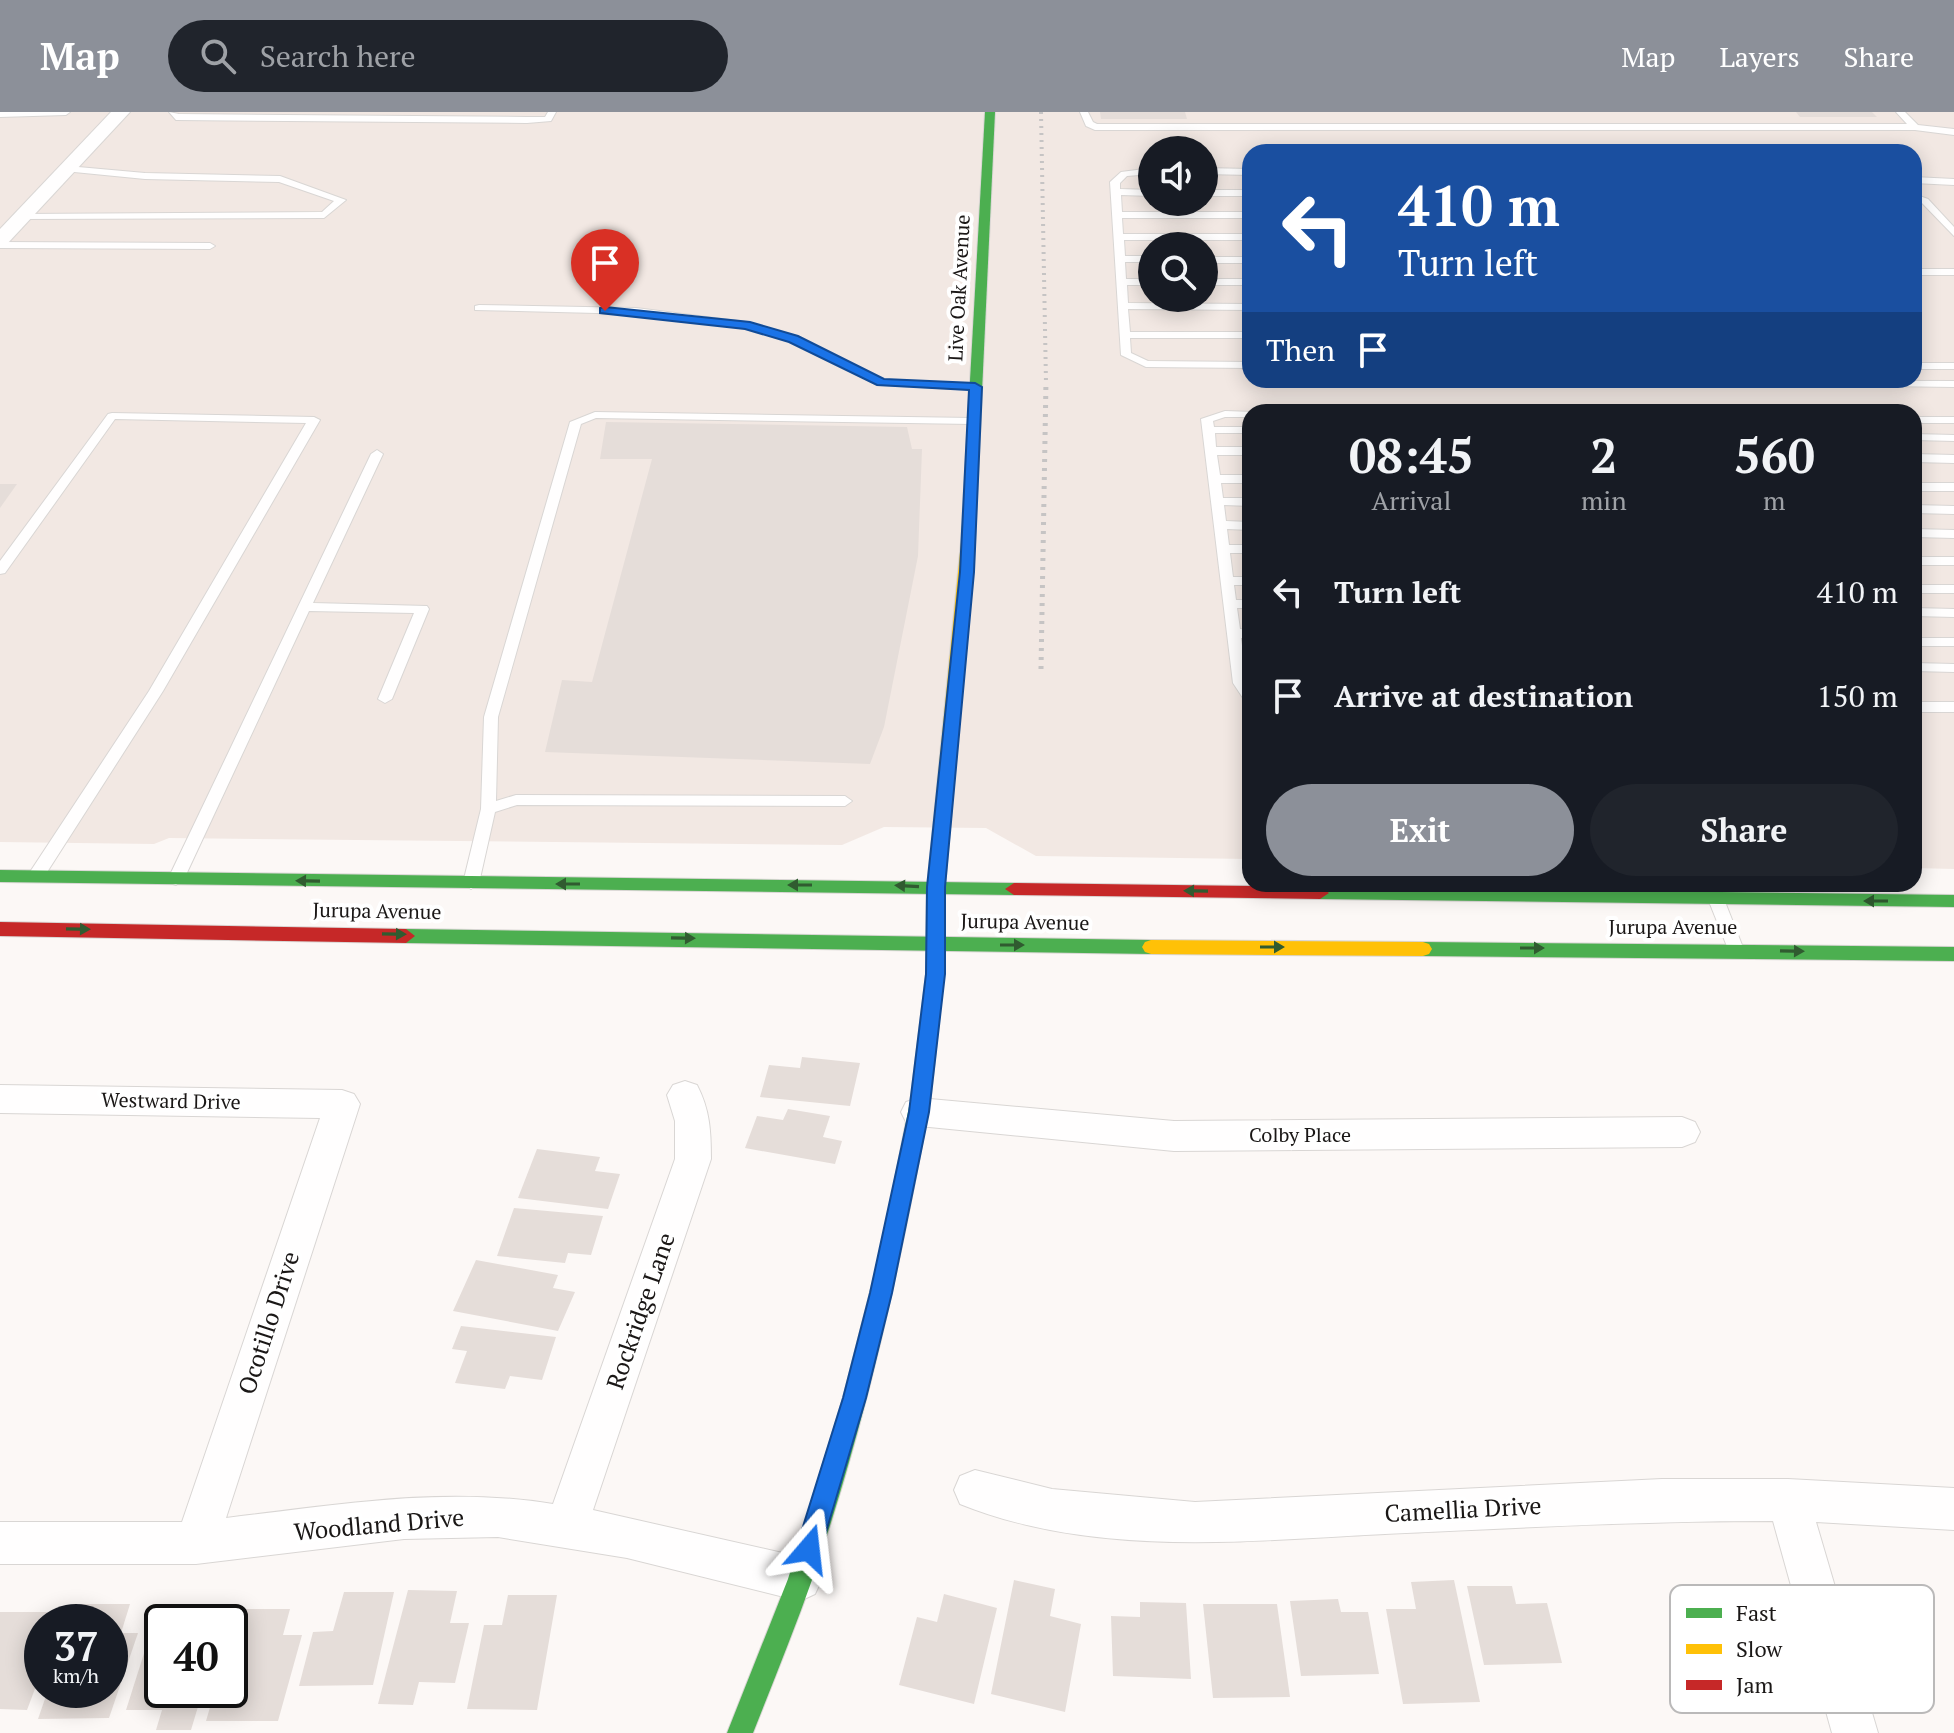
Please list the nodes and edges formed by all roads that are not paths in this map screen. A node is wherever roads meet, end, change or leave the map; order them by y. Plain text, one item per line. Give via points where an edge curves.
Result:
1 (66, 112) edge
2 (121, 112) edge
3 (173, 112) edge
4 (552, 112) edge
5 (990, 112) edge
6 (1084, 112) edge
7 (1900, 112) edge
8 (0, 114) edge
9 (1915, 127) junction
10 (1954, 132) edge
11 (67, 169) junction
12 (1218, 171) edge
13 (1138, 172) edge
14 (1242, 172) edge
15 (1922, 180) edge
16 (1954, 182) edge
17 (1116, 192) junction
18 (1138, 193) edge
19 (1218, 193) edge
20 (1242, 193) edge
21 (1922, 200) edge
22 (1117, 215) junction
23 (1242, 215) edge
24 (22, 217) junction
25 (1954, 233) edge
26 (1119, 237) junction
27 (1242, 237) edge
28 (0, 243) edge
29 (210, 246) dead end
30 (1120, 259) junction
31 (1138, 259) edge
32 (1218, 260) edge
33 (1242, 260) edge
34 (1922, 272) edge
35 (1954, 272) edge
36 (1122, 282) junction
37 (1138, 282) edge
38 (1218, 282) edge
39 (1242, 282) edge
40 (1123, 306) junction
41 (1242, 307) edge
42 (479, 308) dead end
43 (1125, 335) junction
44 (1242, 335) edge
45 (1242, 365) edge
46 (1922, 366) edge
47 (1954, 366) edge
48 (1922, 384) edge
49 (1954, 384) edge
50 (975, 387) junction
51 (1242, 415) edge
52 (1922, 420) edge
53 (1954, 420) edge
54 (972, 421) junction
55 (1208, 430) junction
56 (1242, 430) edge
57 (1922, 437) edge
58 (1954, 438) edge
59 (1211, 451) junction
60 (1242, 451) edge
61 (377, 454) dead end
62 (1922, 458) edge
63 (1954, 459) edge
64 (1214, 479) junction
65 (1242, 479) edge
66 (1922, 487) edge
67 (1954, 487) edge
68 (1217, 501) junction
69 (1242, 502) edge
70 (1922, 509) edge
71 (1954, 510) edge
72 (1220, 525) junction
73 (1242, 526) edge
74 (1922, 533) edge
75 (1954, 534) edge
76 (1223, 549) junction
77 (1242, 549) edge
78 (1922, 561) edge
79 (1954, 561) edge
80 (0, 570) edge
81 (1227, 581) junction
82 (1242, 581) edge
83 (1922, 589) edge
84 (1954, 589) edge
85 (1230, 604) junction
86 (1242, 604) edge
87 (306, 607) junction
88 (1922, 612) edge
89 (1954, 613) edge
90 (1234, 633) junction
91 (1242, 634) edge
92 (1922, 642) edge
93 (1954, 642) edge
94 (1242, 654) edge
95 (1922, 667) edge
96 (1954, 668) edge
97 (385, 699) dead end
98 (1922, 707) edge
99 (1954, 707) edge
100 (845, 801) dead end
101 (488, 809) junction
102 (0, 876) edge
103 (36, 876) junction
104 (176, 879) junction
105 (471, 883) junction
106 (936, 887) junction
107 (1242, 889) edge
108 (1714, 892) edge
109 (1954, 901) edge
110 (0, 929) edge
111 (934, 941) junction
112 (1736, 950) junction
113 (1954, 954) edge
114 (685, 1095) dead end
115 (0, 1099) edge
116 (342, 1104) joint
117 (919, 1112) junction
118 (1682, 1132) dead end
119 (975, 1490) dead end
120 (1788, 1500) junction
121 (1954, 1509) edge
122 (567, 1525) junction
123 (0, 1543) edge
124 (196, 1543) junction
125 (800, 1579) junction
126 (1812, 1585) edge
127 (1849, 1713) edge
128 (740, 1733) edge
129 (1855, 1733) edge

1 - 8 lane
2 - 11 street
3 - 4 lane via 176,117 527,120 548,119
5 - 50 main road, Live Oak Avenue
6 - 9 lane via 1095,127
7 - 9 lane
9 - 10 lane
11 - 24 street
11 - 24 lane via 280,179 341,200 324,215
12 - 14 lane
13 - 17 lane via 1124,174 1115,182
15 - 16 lane
17 - 18 lane
17 - 22 lane
19 - 20 lane
21 - 25 lane
22 - 23 lane
22 - 26 lane
24 - 28 street
26 - 27 lane
26 - 30 lane
28 - 29 lane
30 - 31 lane
30 - 36 lane
32 - 33 lane
34 - 35 lane
36 - 37 lane
36 - 40 lane
38 - 39 lane
40 - 41 lane
40 - 43 lane
42 - 50 lane via 636,311 746,325 794,339 882,383
43 - 44 lane
43 - 45 lane via 1126,355 1146,364
46 - 47 lane
48 - 49 lane
50 - 54 main road, Live Oak Avenue
51 - 55 lane via 1207,419
52 - 53 lane
54 - 101 lane via 595,415 576,422 491,717
54 - 106 main road, Live Oak Avenue via 967,572
55 - 56 lane
55 - 59 lane
57 - 58 lane
59 - 60 lane
59 - 64 lane
61 - 87 lane
62 - 63 lane
64 - 65 lane
64 - 68 lane
66 - 67 lane
68 - 69 lane
68 - 72 lane
70 - 71 lane
72 - 73 lane
72 - 76 lane
74 - 75 lane
76 - 77 lane
76 - 81 lane
78 - 79 lane
80 - 103 lane via 112,416 314,420 156,691
81 - 82 lane
81 - 85 lane
83 - 84 lane
85 - 86 lane
85 - 90 lane
87 - 97 lane via 422,609
87 - 104 lane
88 - 89 lane
90 - 91 lane
90 - 94 lane
92 - 93 lane
95 - 96 lane
98 - 99 lane
100 - 101 lane via 516,800
101 - 105 lane
102 - 103 main road, Jurupa Avenue
103 - 104 main road, Jurupa Avenue
105 -> 104 main road, Jurupa Avenue
106 -> 105 main road, Jurupa Avenue
107 -> 106 main road, Jurupa Avenue
106 - 111 main road, Live Oak Avenue
109 -> 108 main road, Jurupa Avenue
108 - 112 lane
110 -> 111 main road, Jurupa Avenue
111 -> 112 main road, Jurupa Avenue
111 - 117 main road, Live Oak Avenue
112 -> 113 main road, Jurupa Avenue
114 - 122 street, Rockridge Lane via 693,1121 693,1159
115 - 116 street, Westward Drive
116 - 124 street, Ocotillo Drive
117 - 118 street, Colby Place via 1174,1136
117 - 125 main road, Live Oak Avenue via 894,1241 854,1398
119 - 120 street, Camellia Drive via 1052,1510 1195,1523 1662,1500
120 - 121 street, Camellia Drive
120 - 126 street
122 - 124 street, Woodland Drive via 498,1516 404,1518
122 - 125 street, Woodland Drive
123 - 124 street, Woodland Drive
125 - 128 main road, Live Oak Avenue
127 - 129 street

